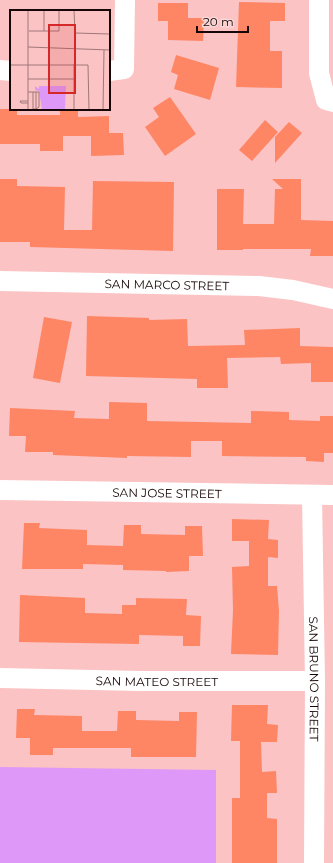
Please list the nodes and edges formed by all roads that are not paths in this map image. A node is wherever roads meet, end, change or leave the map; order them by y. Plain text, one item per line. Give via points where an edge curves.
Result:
1 (125, 0) edge
2 (319, 0) edge
3 (0, 70) edge
4 (117, 70) edge
5 (10, 71) edge
6 (330, 101) edge
7 (0, 281) edge
8 (333, 299) edge
9 (0, 490) edge
10 (312, 495) junction
11 (333, 495) edge
12 (0, 678) edge
13 (315, 681) junction
14 (314, 863) edge

1 - 4 street
2 - 6 street via 319,73
3 - 5 street
7 - 8 street, SAN MARCO STREET via 259,286
9 - 10 street, SAN JOSE STREET
10 - 11 street, SAN JOSE STREET
10 - 13 street, SAN BRUNO STREET
12 - 13 street, SAN MATEO STREET
13 - 14 street, SAN BRUNO STREET

